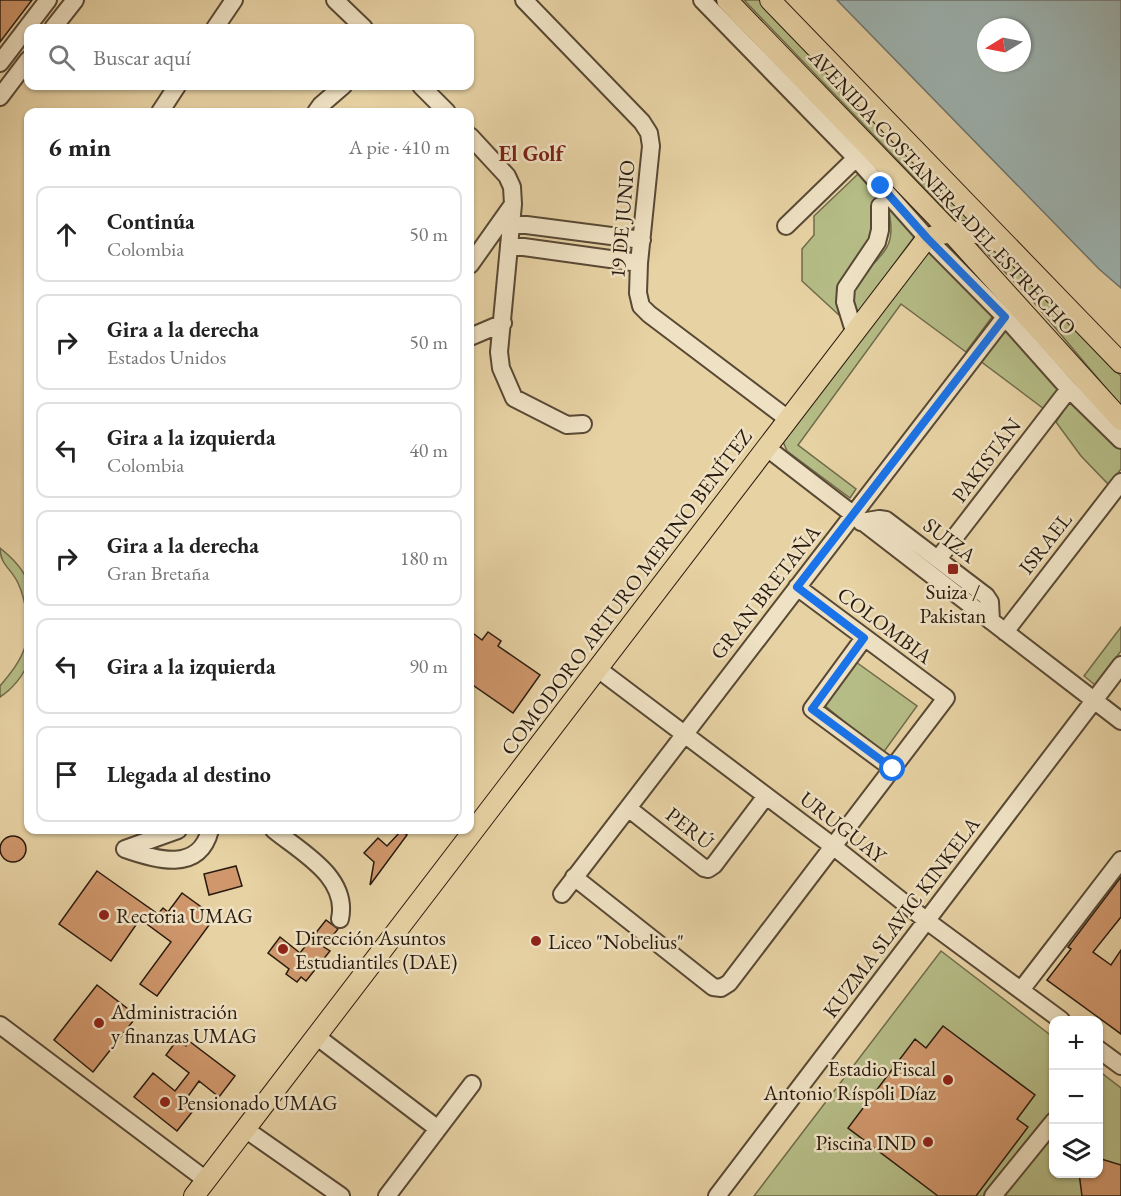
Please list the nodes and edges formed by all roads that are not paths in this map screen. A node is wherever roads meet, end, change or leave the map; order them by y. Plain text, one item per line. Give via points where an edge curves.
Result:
1 (48, 0) edge
2 (75, 0) edge
3 (234, 0) edge
4 (334, 0) edge
5 (524, 0) edge
6 (702, 0) edge
7 (727, 0) edge
8 (770, 0) edge
9 (30, 24) edge
10 (56, 24) edge
11 (218, 24) edge
12 (360, 24) edge
13 (24, 32) edge
14 (0, 63) edge
15 (24, 65) edge
16 (174, 90) edge
17 (339, 90) edge
18 (425, 90) edge
19 (0, 97) edge
20 (163, 108) edge
21 (319, 108) edge
22 (443, 108) edge
23 (474, 140) edge
24 (856, 158) junction
25 (513, 204) junction
26 (880, 206) dead end
27 (511, 223) junction
28 (786, 226) dead end
29 (950, 231) junction
30 (927, 238) junction
31 (642, 240) junction
32 (508, 245) junction
33 (1006, 246) junction
34 (474, 259) edge
35 (639, 263) junction
36 (1005, 317) junction
37 (503, 323) junction
38 (854, 331) junction
39 (474, 335) edge
40 (1121, 363) edge
41 (1069, 389) junction
42 (788, 419) junction
43 (1121, 420) edge
44 (583, 424) dead end
45 (1121, 440) edge
46 (767, 448) junction
47 (1121, 482) edge
48 (857, 518) junction
49 (938, 559) junction
50 (797, 587) junction
51 (991, 621) junction
52 (1005, 632) junction
53 (864, 638) junction
54 (1121, 665) edge
55 (598, 669) junction
56 (1094, 701) junction
57 (1121, 721) edge
58 (684, 734) junction
59 (893, 769) junction
60 (766, 796) junction
61 (628, 808) junction
62 (474, 830) edge
63 (167, 834) edge
64 (209, 834) edge
65 (279, 834) edge
66 (471, 834) edge
67 (834, 847) junction
68 (1121, 860) edge
69 (574, 877) junction
70 (562, 894) dead end
71 (340, 919) dead end
72 (927, 921) junction
73 (1021, 990) junction
74 (1056, 1016) edge
75 (0, 1025) edge
76 (316, 1036) junction
77 (1103, 1057) edge
78 (1121, 1066) edge
79 (472, 1084) dead end
80 (1051, 1124) edge
81 (245, 1129) junction
82 (438, 1129) junction
83 (200, 1188) edge
84 (341, 1196) edge
85 (387, 1196) edge
86 (717, 1196) edge
87 (993, 1196) edge

1 - 9 street
2 - 10 street
3 - 11 street
4 - 12 street
5 - 31 street, 19 DE JUNIO via 646,127 651,146
6 - 24 street
7 - 29 main road, AVENIDA COSTANERA DEL ESTRECHO
8 - 33 main road, AVENIDA COSTANERA DEL ESTRECHO
13 - 14 street
15 - 19 street
16 - 20 street
17 - 21 street
18 - 22 street
23 - 25 street via 507,176
24 - 28 street
24 - 30 street
25 - 27 street
25 - 34 street
26 - 38 street via 878,242 846,288 845,302
27 - 31 street
27 - 32 street
29 - 30 main road
29 - 33 main road via 976,232
29 - 43 main road, AVENIDA COSTANERA DEL ESTRECHO
30 - 36 street
30 - 38 main road, COMODORO ARTURO MERINO BENÍTEZ
31 - 35 street, 19 DE JUNIO
32 - 35 street
32 - 37 street
33 - 40 main road, AVENIDA COSTANERA DEL ESTRECHO
35 - 42 street, 19 DE JUNIO via 638,292 645,310
36 - 41 street
36 - 48 street, GRAN BRETAÑA
37 - 39 street
37 - 44 street via 501,368 514,398 567,425
38 - 42 main road, COMODORO ARTURO MERINO BENÍTEZ
41 - 45 street
41 - 49 street, PAKISTÁN
42 - 46 main road, COMODORO ARTURO MERINO BENÍTEZ
46 - 48 street, SUIZA
46 - 55 main road, COMODORO ARTURO MERINO BENÍTEZ
47 - 52 street, ISRAEL
48 - 49 street, SUIZA via 886,520
48 - 50 street, GRAN BRETAÑA
48 - 51 street, SUIZA
49 - 51 street, SUIZA via 989,598
50 - 53 street, COLOMBIA
50 - 58 street, GRAN BRETAÑA
51 - 52 street, SUIZA
52 - 56 street, SUIZA
53 - 59 street via 812,709
53 - 59 street, COLOMBIA via 946,698
54 - 56 street, KUZMA SLAVIC KINKELA
55 - 58 street, URUGUAY
55 - 62 main road, COMODORO ARTURO MERINO BENÍTEZ
56 - 57 street, SUIZA
56 - 72 street, KUZMA SLAVIC KINKELA
58 - 60 street, URUGUAY
58 - 61 street, GRAN BRETAÑA
59 - 67 street
60 - 61 street, PERÚ via 708,869
60 - 67 street, URUGUAY
61 - 69 street, GRAN BRETAÑA
63 - 64 street via 125,849 159,860 176,860 193,855 207,842
65 - 71 street via 330,876 342,904
66 - 76 main road, COMODORO ARTURO MERINO BENÍTEZ
67 - 69 street via 729,983 721,988 713,987
67 - 72 street, URUGUAY
68 - 73 street
69 - 70 street, GRAN BRETAÑA
72 - 73 street, URUGUAY
72 - 86 street, KUZMA SLAVIC KINKELA
73 - 74 street, URUGUAY
75 - 83 street
76 - 81 main road, COMODORO ARTURO MERINO BENÍTEZ
76 - 82 street
77 - 78 street
79 - 82 street
80 - 87 street
81 - 83 main road, COMODORO ARTURO MERINO BENÍTEZ
81 - 84 street
82 - 85 street

